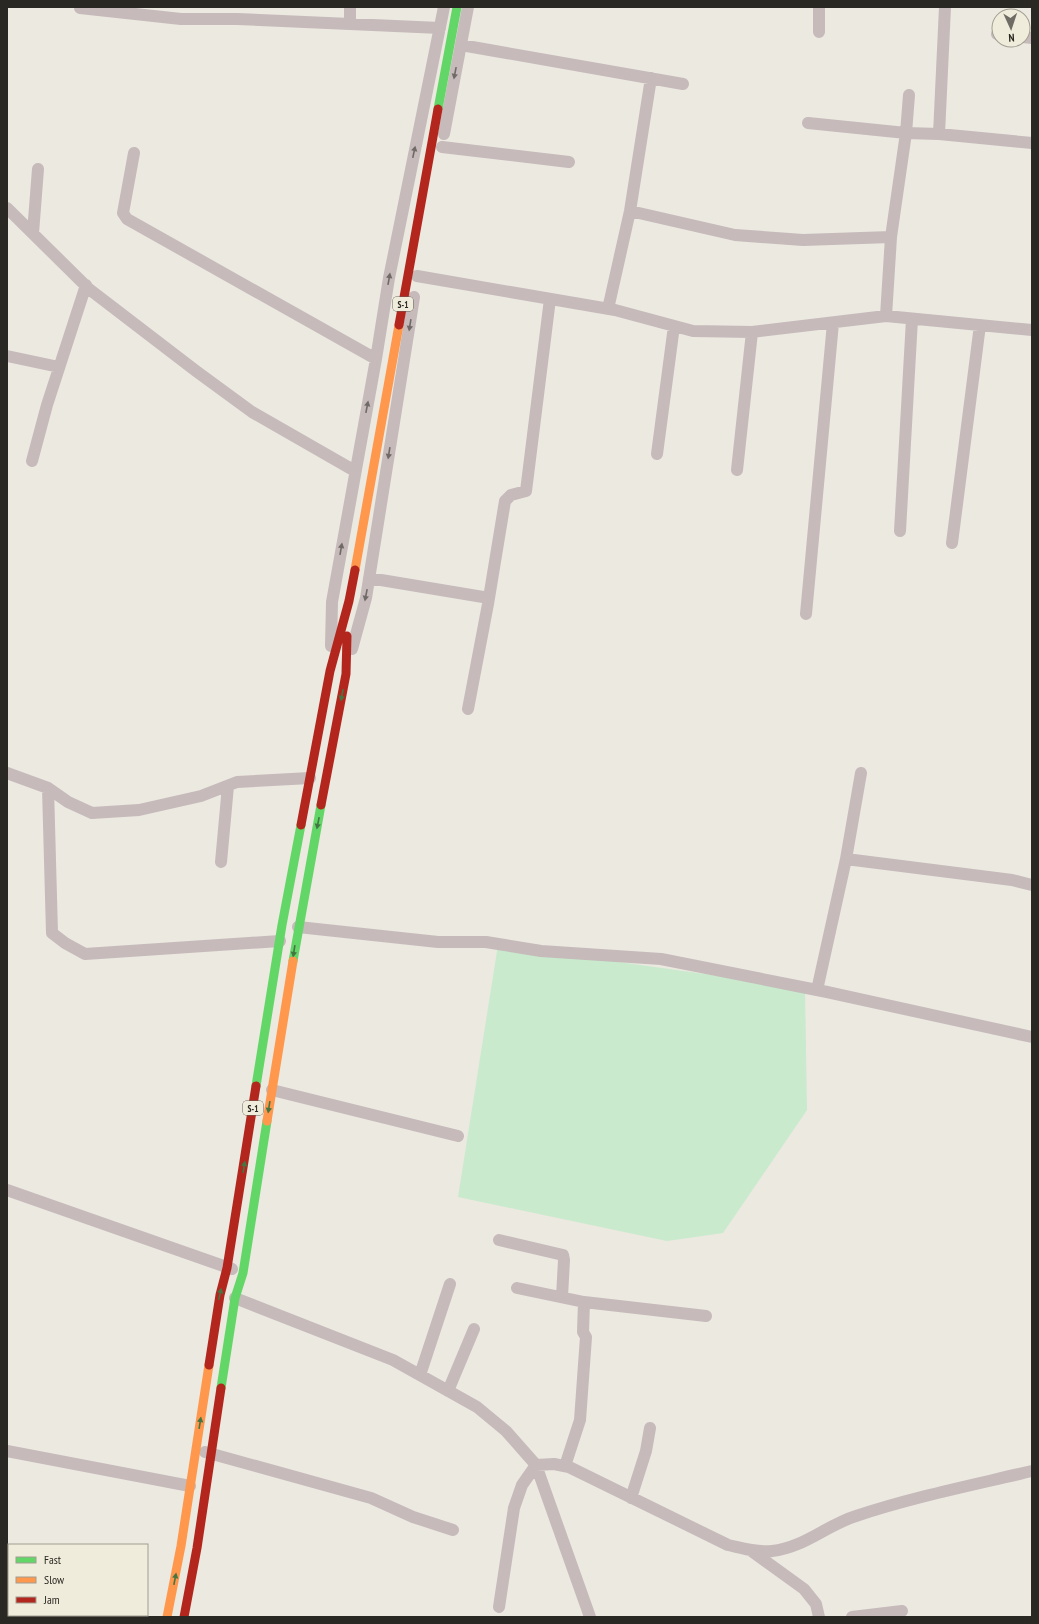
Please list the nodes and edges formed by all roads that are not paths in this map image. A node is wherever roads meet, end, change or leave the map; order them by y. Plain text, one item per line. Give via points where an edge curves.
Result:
1 (350, 7) edge
2 (444, 7) edge
3 (457, 7) edge
4 (468, 7) edge
5 (819, 7) edge
6 (945, 7) edge
7 (80, 8) dead end
8 (350, 24) junction
9 (440, 28) junction
10 (819, 32) dead end
11 (461, 45) junction
12 (650, 78) junction
13 (683, 84) dead end
14 (908, 96) dead end
15 (808, 123) dead end
16 (906, 133) junction
17 (939, 134) junction
18 (1032, 143) edge
19 (442, 147) junction
20 (134, 153) dead end
21 (569, 162) dead end
22 (38, 169) dead end
23 (7, 208) edge
24 (630, 211) junction
25 (33, 233) junction
26 (891, 237) junction
27 (417, 276) junction
28 (86, 285) junction
29 (550, 299) junction
30 (608, 309) junction
31 (886, 316) junction
32 (912, 319) junction
33 (833, 323) junction
34 (980, 325) junction
35 (674, 326) junction
36 (1032, 330) edge
37 (752, 332) junction
38 (7, 356) edge
39 (376, 359) junction
40 (59, 368) junction
41 (657, 454) dead end
42 (32, 461) dead end
43 (737, 470) dead end
44 (355, 471) junction
45 (900, 531) dead end
46 (952, 543) dead end
47 (369, 578) junction
48 (489, 598) junction
49 (349, 600) junction
50 (806, 614) dead end
51 (330, 671) junction
52 (346, 674) junction
53 (468, 709) dead end
54 (7, 773) edge
55 (861, 773) dead end
56 (310, 778) junction
57 (228, 786) junction
58 (48, 788) junction
59 (846, 859) junction
60 (221, 862) dead end
61 (1032, 884) edge
62 (298, 927) junction
63 (280, 941) junction
64 (817, 990) junction
65 (1032, 1037) edge
66 (272, 1090) junction
67 (458, 1136) dead end
68 (7, 1190) edge
69 (499, 1240) dead end
70 (227, 1268) junction
71 (243, 1273) junction
72 (450, 1284) dead end
73 (516, 1288) dead end
74 (562, 1297) junction
75 (235, 1298) junction
76 (584, 1302) junction
77 (706, 1316) dead end
78 (474, 1329) dead end
79 (420, 1375) junction
80 (448, 1391) junction
81 (650, 1428) dead end
82 (7, 1450) edge
83 (196, 1450) junction
84 (212, 1454) junction
85 (536, 1465) junction
86 (565, 1466) junction
87 (1032, 1471) edge
88 (190, 1486) junction
89 (631, 1498) junction
90 (453, 1530) dead end
91 (749, 1550) junction
92 (499, 1607) dead end
93 (902, 1611) dead end
94 (167, 1617) edge
95 (184, 1617) edge
96 (590, 1617) edge
97 (819, 1617) edge
98 (852, 1617) edge

1 - 8 street
2 - 9 street
3 - 49 main road, S-1
4 - 11 street
5 - 10 street
6 - 17 street
7 - 8 street via 181,19
8 - 9 street
39 -> 9 street via 389,278
11 - 12 street
11 -> 19 street
12 - 13 street
12 - 24 street
14 - 16 street
15 - 16 street
16 - 17 street
16 - 26 street
17 - 18 street
19 - 21 street
19 - 27 street
20 - 39 street via 123,213 127,219
22 - 25 street
23 - 25 street
24 - 26 street via 735,235 804,240
24 - 30 street
25 - 28 street
26 - 31 street
27 - 29 street
27 -> 47 street
28 - 40 street
28 - 44 street via 252,412
29 - 30 street
29 - 48 street via 526,491 511,495 505,501
30 - 35 street
31 - 32 street
31 - 33 street
32 - 34 street
32 - 45 street
33 - 37 street
33 - 50 street
34 - 36 street
34 - 46 street
35 - 37 street via 693,331
35 - 41 street
37 - 43 street
38 - 40 street
44 -> 39 street
40 - 42 street
51 -> 44 street via 332,602
47 - 48 street
47 -> 52 street
48 - 53 street
49 - 51 main road, S-1
49 - 52 main road, S-1
51 - 56 main road, S-1
52 -> 62 main road, S-1
54 - 58 street
55 - 59 street
56 - 57 street via 237,782
56 - 63 main road, S-1
57 - 58 street via 201,796 139,810 92,813 68,802
57 - 60 street
58 - 63 street via 52,933 65,943 85,954
59 - 61 street
59 - 64 street
62 - 64 street via 438,942 486,942 541,951 661,959
62 -> 66 main road, S-1
70 -> 63 main road, S-1
64 - 65 street
66 - 67 street
66 -> 71 main road, S-1
68 - 70 street
69 - 74 street via 563,1255
70 - 71 street
83 -> 70 main road, S-1 via 220,1294
71 - 75 main road, S-1
72 - 79 street
73 - 74 street
74 - 76 street
75 - 79 street via 393,1360
75 - 84 main road, S-1
76 - 77 street
76 - 86 street via 582,1332 586,1338 580,1420
78 - 80 street
79 - 80 street
80 - 85 street via 477,1407 506,1430
81 - 89 street via 646,1451
82 - 88 street
83 - 84 street
83 - 88 main road, S-1
84 - 90 street via 371,1498 413,1517
84 - 95 main road, S-1
85 - 86 street
85 - 92 street via 522,1485 514,1508
85 - 96 street
86 - 89 street
87 - 91 street via 900,1503 854,1517 797,1544 772,1551
94 -> 88 main road, S-1 via 182,1546
89 - 91 street via 728,1545
91 - 97 street via 804,1589 816,1604
93 - 98 street

